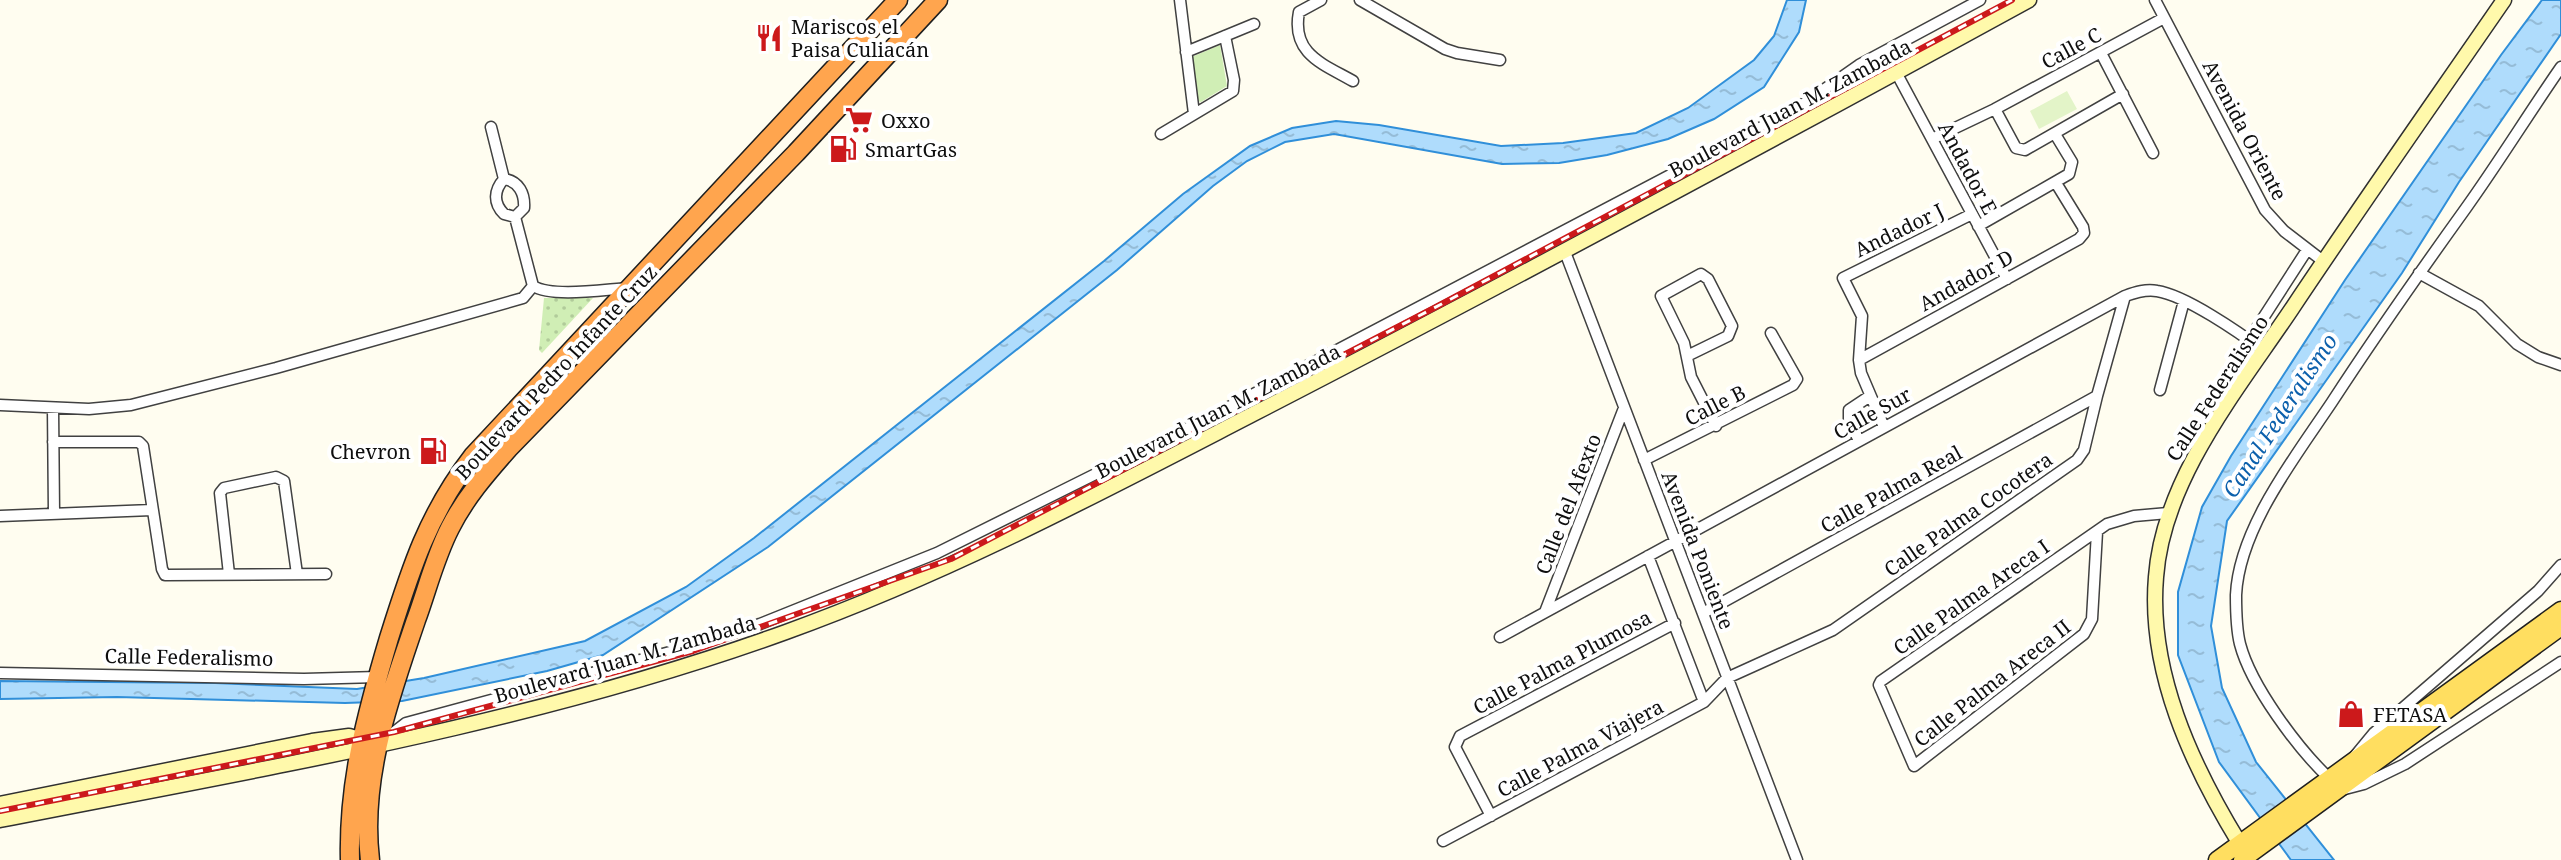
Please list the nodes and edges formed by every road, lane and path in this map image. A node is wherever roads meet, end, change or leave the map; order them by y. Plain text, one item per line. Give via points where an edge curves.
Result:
1 (898, 0) edge
2 (938, 0) edge
3 (1180, 0) edge
4 (1321, 0) edge
5 (1360, 0) edge
6 (1980, 0) edge
7 (2029, 0) edge
8 (2155, 0) edge
9 (2504, 0) edge
10 (2164, 18) junction
11 (1254, 24) dead end
12 (1225, 36) junction
13 (1186, 52) junction
14 (2101, 53) junction
15 (1500, 60) dead end
16 (2561, 67) edge
17 (1897, 74) junction
18 (1353, 81) dead end
19 (2123, 94) junction
20 (1995, 109) junction
21 (1194, 114) junction
22 (491, 127) dead end
23 (1161, 134) dead end
24 (2055, 134) junction
25 (1932, 139) junction
26 (2153, 153) dead end
27 (504, 179) junction
28 (2056, 183) junction
29 (1972, 214) junction
30 (515, 217) junction
31 (1978, 226) junction
32 (2307, 250) junction
33 (1565, 252) junction
34 (2323, 261) junction
35 (2419, 273) junction
36 (2007, 279) junction
37 (533, 286) junction
38 (631, 287) junction
39 (2125, 296) junction
40 (2184, 301) junction
41 (1771, 333) dead end
42 (2249, 340) junction
43 (2264, 351) junction
44 (1687, 356) junction
45 (1859, 360) junction
46 (2561, 365) edge
47 (2160, 390) dead end
48 (1870, 396) junction
49 (2097, 396) junction
50 (0, 405) edge
51 (53, 408) junction
52 (1624, 408) junction
53 (1716, 426) junction
54 (1884, 427) junction
55 (1859, 441) junction
56 (53, 442) junction
57 (1644, 460) junction
58 (152, 510) junction
59 (54, 513) junction
60 (2168, 513) junction
61 (0, 516) edge
62 (2097, 532) junction
63 (1676, 541) junction
64 (1648, 556) junction
65 (2561, 565) edge
66 (229, 574) junction
67 (297, 574) junction
68 (326, 574) dead end
69 (2561, 610) edge
70 (1545, 612) junction
71 (1703, 613) junction
72 (1675, 623) junction
73 (2561, 627) edge
74 (1500, 637) dead end
75 (2561, 662) edge
76 (0, 673) edge
77 (1727, 678) junction
78 (376, 680) junction
79 (1704, 702) junction
80 (366, 744) junction
81 (2350, 765) junction
82 (1916, 766) joint
83 (2334, 784) junction
84 (0, 804) edge
85 (1491, 816) junction
86 (0, 820) edge
87 (1443, 841) dead end
88 (2248, 854) edge
89 (350, 860) edge
90 (370, 860) edge
91 (1797, 860) edge
92 (2217, 860) edge

1 - 38 highway, Boulevard Pedro Infante Cruz
2 - 80 highway, Boulevard Pedro Infante Cruz via 475,486 437,557 387,713
3 - 13 street
4 - 18 street via 1299,12 1304,50
5 - 15 street via 1445,49
6 - 80 street, Boulevard Juan M. Zambada via 1859,65 1783,116 958,544 760,624 406,723
7 - 17 street, Boulevard Juan M. Zambada
8 - 10 street, Avenida Oriente
9 - 34 street, Calle Federalismo
10 - 14 street, Calle C
10 - 32 street, Avenida Oriente via 2265,210
11 - 12 street
12 - 13 street
12 - 21 street via 1234,89
13 - 21 street
14 - 19 street
14 - 20 street, Calle C
16 - 35 street
17 - 25 street, Andador E
17 - 33 street, Boulevard Juan M. Zambada
19 - 24 street
19 - 26 street
20 - 24 street via 2019,150
20 - 25 street, Calle C
21 - 23 street
22 - 27 street
24 - 28 street via 2072,162 2069,174
25 - 29 street, Andador E
27 - 30 street via 497,188 497,204 504,214
27 - 30 street via 516,183 523,194 524,208
28 - 31 street
28 - 36 street, Andador D via 2084,233
29 - 31 street, Andador E
29 - 45 street, Andador J via 1843,278 1862,316
30 - 37 street
31 - 36 street, Andador E
32 - 34 street, Avenida Oriente
32 - 42 street
33 - 52 street, Avenida Poniente
33 - 80 street, Boulevard Juan M. Zambada via 1122,483 913,582 704,660 546,706
34 - 43 street, Calle Federalismo
35 - 46 street via 2479,306 2517,344
35 - 83 street via 2269,500 2238,580 2237,627 2249,669 2300,748
36 - 45 street, Andador D
37 - 38 street via 569,291
37 - 51 street via 523,298 175,394 108,408
38 - 78 highway, Boulevard Pedro Infante Cruz via 447,490 411,568
39 - 40 street, Calle Sur via 2160,291
39 - 49 street, Calle Palma Cocotera
39 - 54 street, Calle Sur
40 - 42 street, Calle Sur
40 - 47 street
41 - 53 street, Calle B via 1797,379
42 - 43 street, Calle Sur
43 - 60 street, Calle Federalismo via 2194,457
44 - 44 street via 1728,336 1732,326 1701,274 1663,293
44 - 53 street via 1691,377
45 - 48 street
48 - 54 street
48 - 55 street via 1848,414
49 - 71 street, Calle Palma Real
49 - 77 street, Calle Palma Cocotera via 2077,460 1833,630
50 - 51 street
51 - 56 street
52 - 57 street, Avenida Poniente
52 - 70 street, Calle del Afexto
53 - 57 street, Calle B
54 - 55 street, Calle Sur
55 - 63 street, Calle Sur
56 - 58 street via 139,442
56 - 59 street
57 - 63 street, Avenida Poniente
58 - 59 street
58 - 66 street via 165,575
59 - 61 street
60 - 62 street, Calle Palma Areca I via 2118,520
60 - 88 street, Calle Federalismo via 2156,574 2159,657 2179,720 2218,805
62 - 82 street, Calle Palma Areca II via 2092,619 2084,634
62 - 82 street, Calle Palma Areca I via 1879,683
63 - 64 street, Calle Sur
63 - 71 street, Avenida Poniente
64 - 70 street, Calle Sur
64 - 72 street
65 - 81 street via 2362,744
66 - 67 street
66 - 67 street via 220,493 276,477 284,481
67 - 68 street
69 - 81 main road
70 - 74 street, Calle Sur
71 - 77 street, Avenida Poniente
72 - 79 street
72 - 85 street, Calle Palma Plumosa via 1460,736 1455,747
73 - 83 main road
75 - 83 street via 2405,764 2364,784
76 - 78 street, Calle Federalismo
77 - 79 street, Calle Palma Viajera
77 - 91 street, Avenida Poniente
78 - 80 highway, Boulevard Pedro Infante Cruz via 366,717
79 - 85 street, Calle Palma Viajera
80 - 84 street, Boulevard Juan M. Zambada via 349,736 312,741
80 - 86 street, Boulevard Juan M. Zambada
80 - 89 highway, Boulevard Pedro Infante Cruz via 350,806
80 - 90 highway, Boulevard Pedro Infante Cruz
81 - 83 main road
83 - 88 main road via 2265,833
85 - 87 street, Calle Palma Viajera
88 - 92 main road

